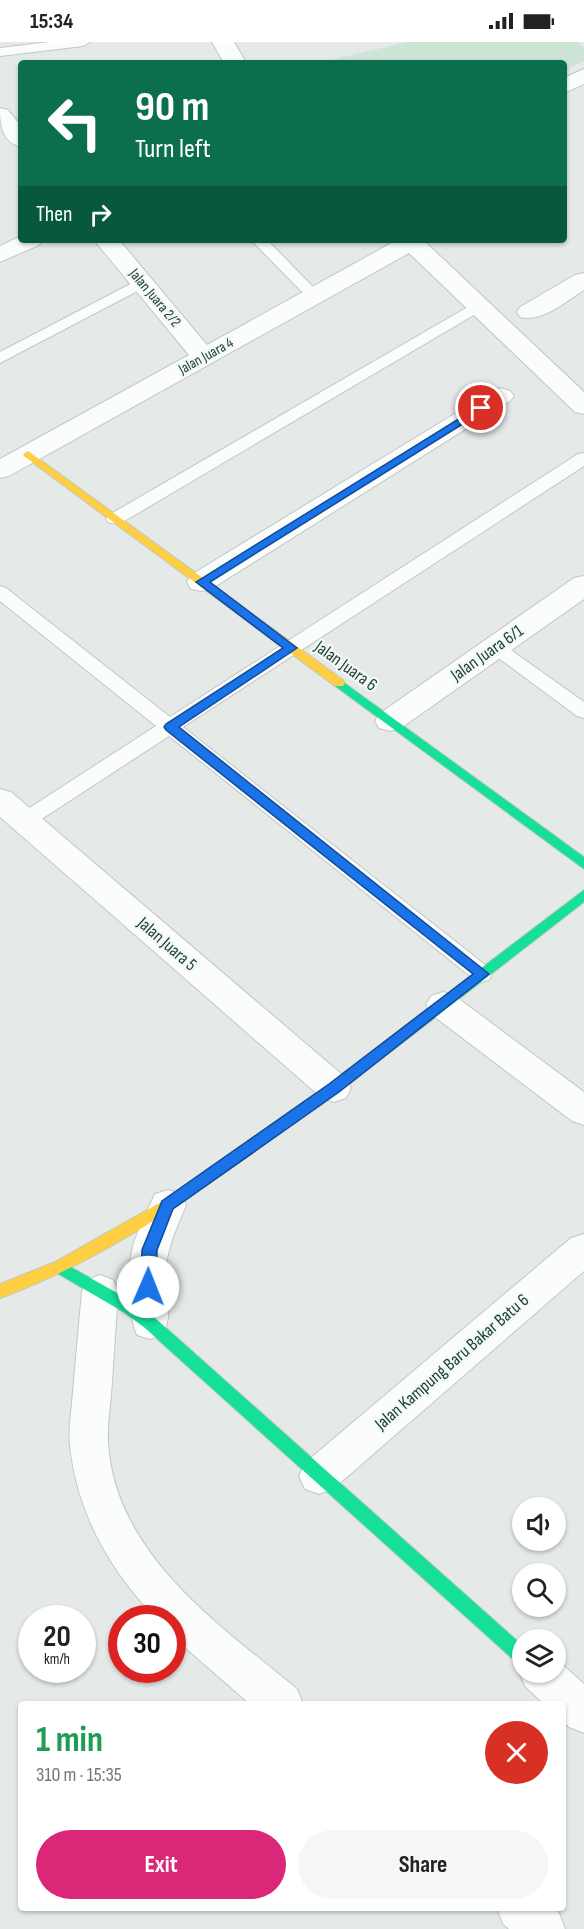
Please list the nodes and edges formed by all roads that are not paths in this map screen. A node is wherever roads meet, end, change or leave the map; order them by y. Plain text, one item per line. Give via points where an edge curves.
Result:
1 (83, 42) edge
2 (223, 42) edge
3 (0, 52) edge
4 (233, 60) edge
5 (18, 112) edge
6 (0, 115) edge
7 (18, 136) edge
8 (25, 243) edge
9 (109, 243) edge
10 (263, 243) edge
11 (407, 243) edge
12 (412, 243) edge
13 (0, 255) edge
14 (584, 280) edge
15 (142, 283) junction
16 (314, 296) junction
17 (478, 306) junction
18 (530, 312) dead end
19 (204, 357) junction
20 (0, 358) edge
21 (501, 396) dead end
22 (584, 406) edge
23 (28, 454) junction
24 (584, 458) edge
25 (0, 470) edge
26 (115, 519) junction
27 (201, 582) junction
28 (584, 585) edge
29 (0, 592) edge
30 (495, 647) junction
31 (291, 648) junction
32 (584, 711) edge
33 (390, 721) junction
34 (170, 727) junction
35 (0, 800) edge
36 (24, 821) junction
37 (584, 864) edge
38 (584, 895) edge
39 (482, 974) junction
40 (443, 1005) junction
41 (334, 1088) junction
42 (584, 1112) edge
43 (168, 1205) junction
44 (584, 1249) edge
45 (60, 1267) junction
46 (0, 1291) edge
47 (100, 1291) junction
48 (150, 1323) junction
49 (319, 1476) junction
50 (512, 1647) edge
51 (552, 1683) edge
52 (278, 1701) edge
53 (584, 1712) edge
54 (522, 1911) edge
55 (543, 1929) edge

1 - 3 lane
2 - 4 street
5 - 6 street
6 - 7 street
8 - 13 street
9 - 15 street, Jalan Juara 2/2
10 - 16 lane
11 - 16 street, Jalan Juara 4
12 - 17 street
14 - 18 street
15 - 19 street, Jalan Juara 2/2
15 - 20 lane
16 - 19 street, Jalan Juara 4
17 - 22 street
17 - 26 lane
19 - 23 street, Jalan Juara 4
21 - 27 street
23 - 25 street, Jalan Juara 4
23 - 26 street, Jalan Juara 6
24 - 31 lane
26 - 27 street, Jalan Juara 6
27 - 31 street, Jalan Juara 6
28 - 30 street, Jalan Juara 6/1
29 - 34 lane
30 - 32 lane
30 - 33 street, Jalan Juara 6/1
31 - 33 street, Jalan Juara 6
31 - 34 lane
33 - 37 street, Jalan Juara 6
34 - 36 lane
34 - 39 lane
35 - 36 street, Jalan Juara 5
36 - 41 street, Jalan Juara 5
38 - 39 street
39 - 40 street
40 - 41 street
40 - 42 street
41 - 43 street
43 - 45 street
43 - 48 street via 150,1250
44 - 49 street, Jalan Kampung Baru Bakar Batu 6
45 - 46 street
45 - 47 street
47 - 48 street
47 - 52 street via 89,1444 100,1498 129,1558 152,1587 177,1614
48 - 49 street
49 - 50 street
51 - 53 street
54 - 55 street

